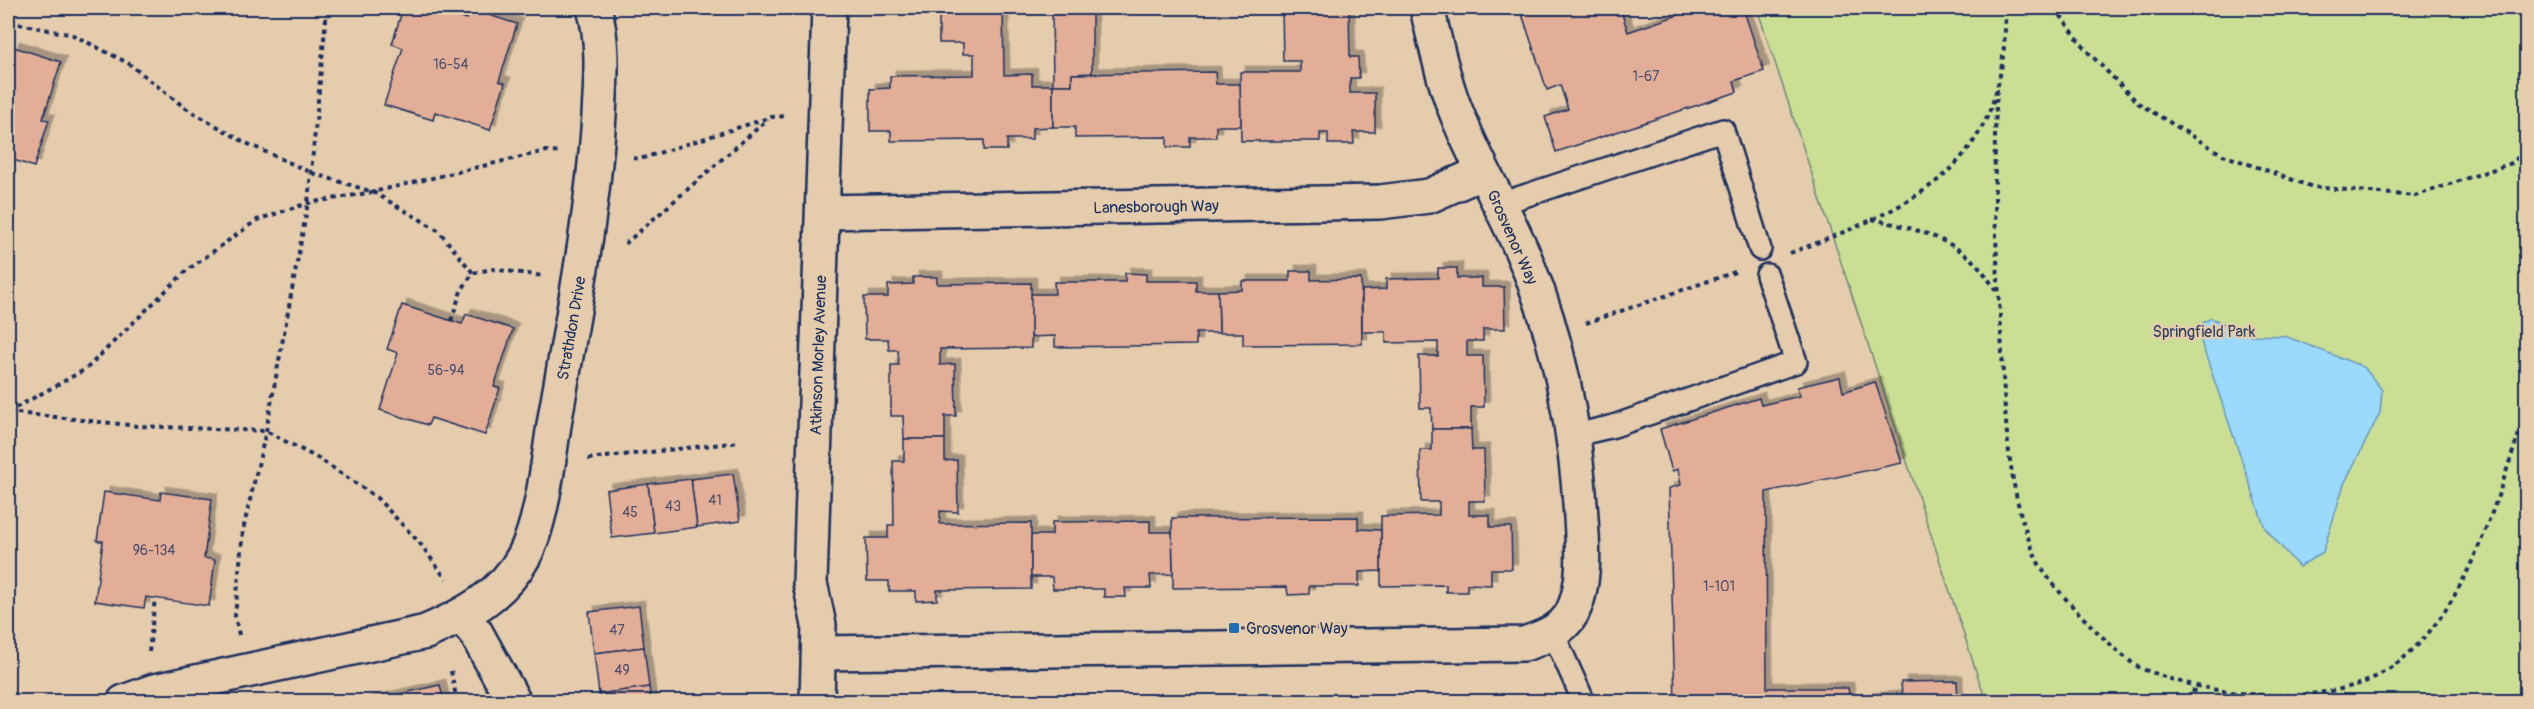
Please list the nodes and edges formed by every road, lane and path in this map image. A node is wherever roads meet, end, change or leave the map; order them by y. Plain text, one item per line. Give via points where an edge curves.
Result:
1 (10, 8) edge
2 (327, 8) edge
3 (457, 8) edge
4 (594, 8) edge
5 (829, 8) edge
6 (1427, 8) edge
7 (2005, 8) edge
8 (2055, 8) edge
9 (454, 15) dead end
10 (10, 22) junction
11 (8, 28) edge
12 (1997, 90) junction
13 (827, 115) junction
14 (771, 117) junction
15 (2526, 150) edge
16 (596, 157) junction
17 (1483, 172) junction
18 (312, 173) junction
19 (373, 192) junction
20 (308, 203) junction
21 (1500, 204) junction
22 (822, 212) junction
23 (1872, 219) junction
24 (1760, 249) dead end
25 (1783, 255) dead end
26 (1741, 270) dead end
27 (472, 273) junction
28 (1767, 275) dead end
29 (579, 280) junction
30 (1999, 294) junction
31 (451, 321) dead end
32 (1552, 335) junction
33 (8, 412) edge
34 (2526, 413) edge
35 (266, 431) junction
36 (1575, 435) junction
37 (739, 442) dead end
38 (548, 459) junction
39 (155, 598) dead end
40 (466, 614) junction
41 (1553, 633) junction
42 (819, 653) junction
43 (450, 669) dead end
44 (248, 672) junction
45 (2194, 688) junction
46 (145, 698) edge
47 (457, 702) edge
48 (514, 702) edge
49 (817, 702) edge
50 (1584, 702) edge
51 (2192, 702) edge

1 - 10 path
2 - 18 path
3 - 9 path
4 - 16 street, Strathdon Drive via 599,25 601,88
5 - 13 street, Atkinson Morley Avenue
6 - 17 street, Grosvenor Way via 1454,107
7 - 12 path via 2006,45
8 - 15 path via 2086,50 2138,103 2223,155 2313,187 2415,196 2512,163
10 - 11 path
10 - 18 path via 73,35 128,63 184,107 246,143
12 - 23 path via 1980,133 1952,171 1914,198
12 - 30 path via 1994,139
13 - 14 path
13 - 22 street, Atkinson Morley Avenue
14 - 16 path via 640,159
14 - 29 path via 605,262
16 - 19 path via 546,151
16 - 29 street, Strathdon Drive
17 - 21 street, Grosvenor Way
17 - 22 street, Lanesborough Way via 1429,196 1380,202
18 - 19 path
18 - 20 path
19 - 20 path
19 - 27 path via 438,230
20 - 33 path via 257,220 186,271 86,369
20 - 35 path
21 - 24 lane via 1723,130
21 - 32 street, Grosvenor Way via 1527,261
22 - 42 street, Atkinson Morley Avenue via 810,583 819,625
23 - 25 path
23 - 30 path via 1917,229 1949,244 1976,263
26 - 32 path
27 - 29 path via 492,269
27 - 31 path
28 - 36 lane via 1796,363 1614,426
29 - 38 street, Strathdon Drive
30 - 45 path via 2014,493 2040,566 2094,629 2137,667
32 - 36 street, Grosvenor Way
33 - 35 path via 138,426
34 - 45 path via 2485,529 2450,606 2407,655 2363,683 2293,696
35 - 40 path via 321,460 376,497 419,542
35 - 44 path via 243,530 235,616
36 - 41 street, Grosvenor Way via 1581,580 1571,614
37 - 38 path via 577,460
38 - 40 street, Strathdon Drive via 534,536 524,556 512,576
39 - 46 path
40 - 44 street, Strathdon Drive via 426,632
40 - 48 street
41 - 42 street, Grosvenor Way via 1524,644
41 - 50 lane
42 - 49 street, Atkinson Morley Avenue
43 - 47 path
44 - 46 street, Strathdon Drive
45 - 51 path

